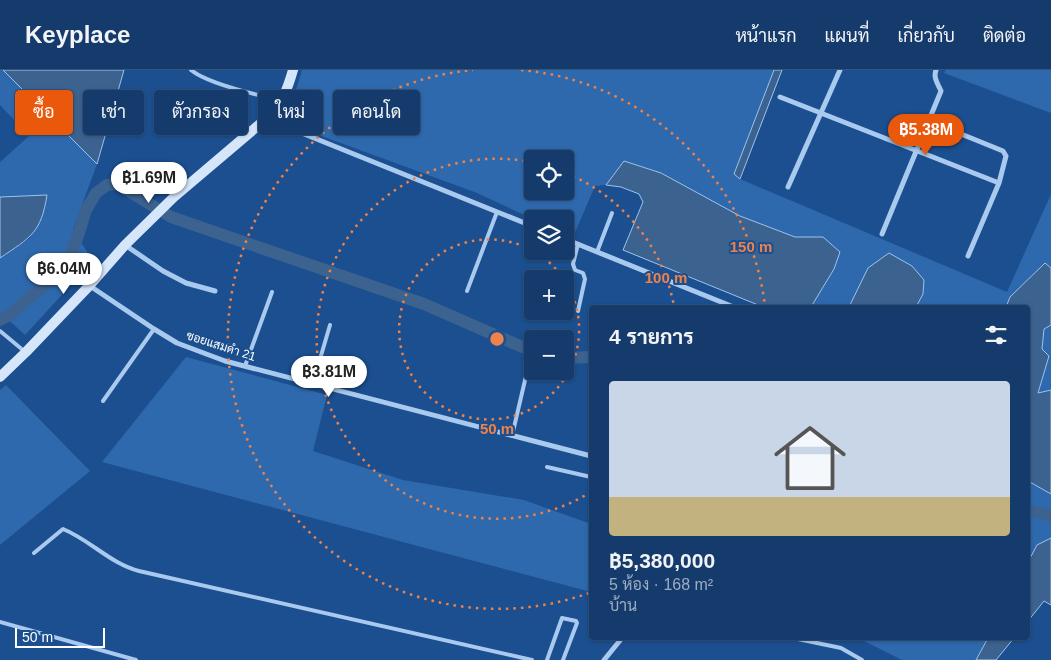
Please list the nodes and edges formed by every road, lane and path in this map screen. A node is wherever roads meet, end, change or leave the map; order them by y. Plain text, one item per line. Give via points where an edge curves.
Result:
1 (191, 70) edge
2 (293, 70) edge
3 (840, 70) edge
4 (936, 70) edge
5 (286, 90) edge
6 (258, 95) edge
7 (780, 98) dead end
8 (822, 113) junction
9 (929, 121) junction
10 (258, 126) edge
11 (309, 135) edge
12 (917, 151) junction
13 (999, 183) junction
14 (788, 187) dead end
15 (497, 212) junction
16 (612, 213) dead end
17 (524, 223) edge
18 (882, 234) dead end
19 (574, 242) edge
20 (578, 244) junction
21 (125, 245) junction
22 (597, 252) junction
23 (968, 256) dead end
24 (89, 286) junction
25 (215, 291) dead end
26 (467, 291) dead end
27 (272, 292) dead end
28 (729, 305) edge
29 (578, 310) dead end
30 (330, 325) dead end
31 (154, 329) junction
32 (0, 332) edge
33 (26, 352) junction
34 (245, 366) junction
35 (0, 377) edge
36 (525, 380) edge
37 (312, 383) junction
38 (103, 401) dead end
39 (512, 436) junction
40 (589, 455) edge
41 (547, 467) dead end
42 (589, 477) edge
43 (34, 553) dead end
44 (0, 622) edge
45 (620, 640) edge
46 (803, 640) edge
47 (136, 660) edge
48 (532, 660) edge
49 (547, 660) edge
50 (563, 660) edge
51 (604, 660) edge
52 (862, 660) edge

1 - 6 lane
2 - 5 street
3 - 8 street
4 - 9 street via 941,91
7 - 8 street
8 - 12 street
8 - 14 street
9 - 12 street
9 - 13 street via 1003,151 1006,156
10 - 21 street via 174,197
11 - 15 street
12 - 13 street
12 - 18 street
13 - 23 street
15 - 17 street
15 - 26 lane
16 - 22 lane
19 - 20 street
20 - 22 street
20 - 29 lane via 573,264 585,279
21 - 24 street
21 - 25 street via 186,283
22 - 28 street
24 - 31 street, ซอยแสมดำ 21
24 - 33 street
27 - 34 lane
30 - 37 lane
31 - 34 street, ซอยแสมดำ 21 via 177,343
31 - 38 lane
32 - 33 lane
33 - 35 street
34 - 37 street, ซอยแสมดำ 21
36 - 39 lane
37 - 39 street, ซอยแสมดำ 21
39 - 40 street, ซอยแสมดำ 21
41 - 42 lane
43 - 48 lane via 65,530 123,566 139,572
44 - 47 lane
45 - 51 street
46 - 52 lane via 841,648
49 - 50 lane via 565,617 577,623

